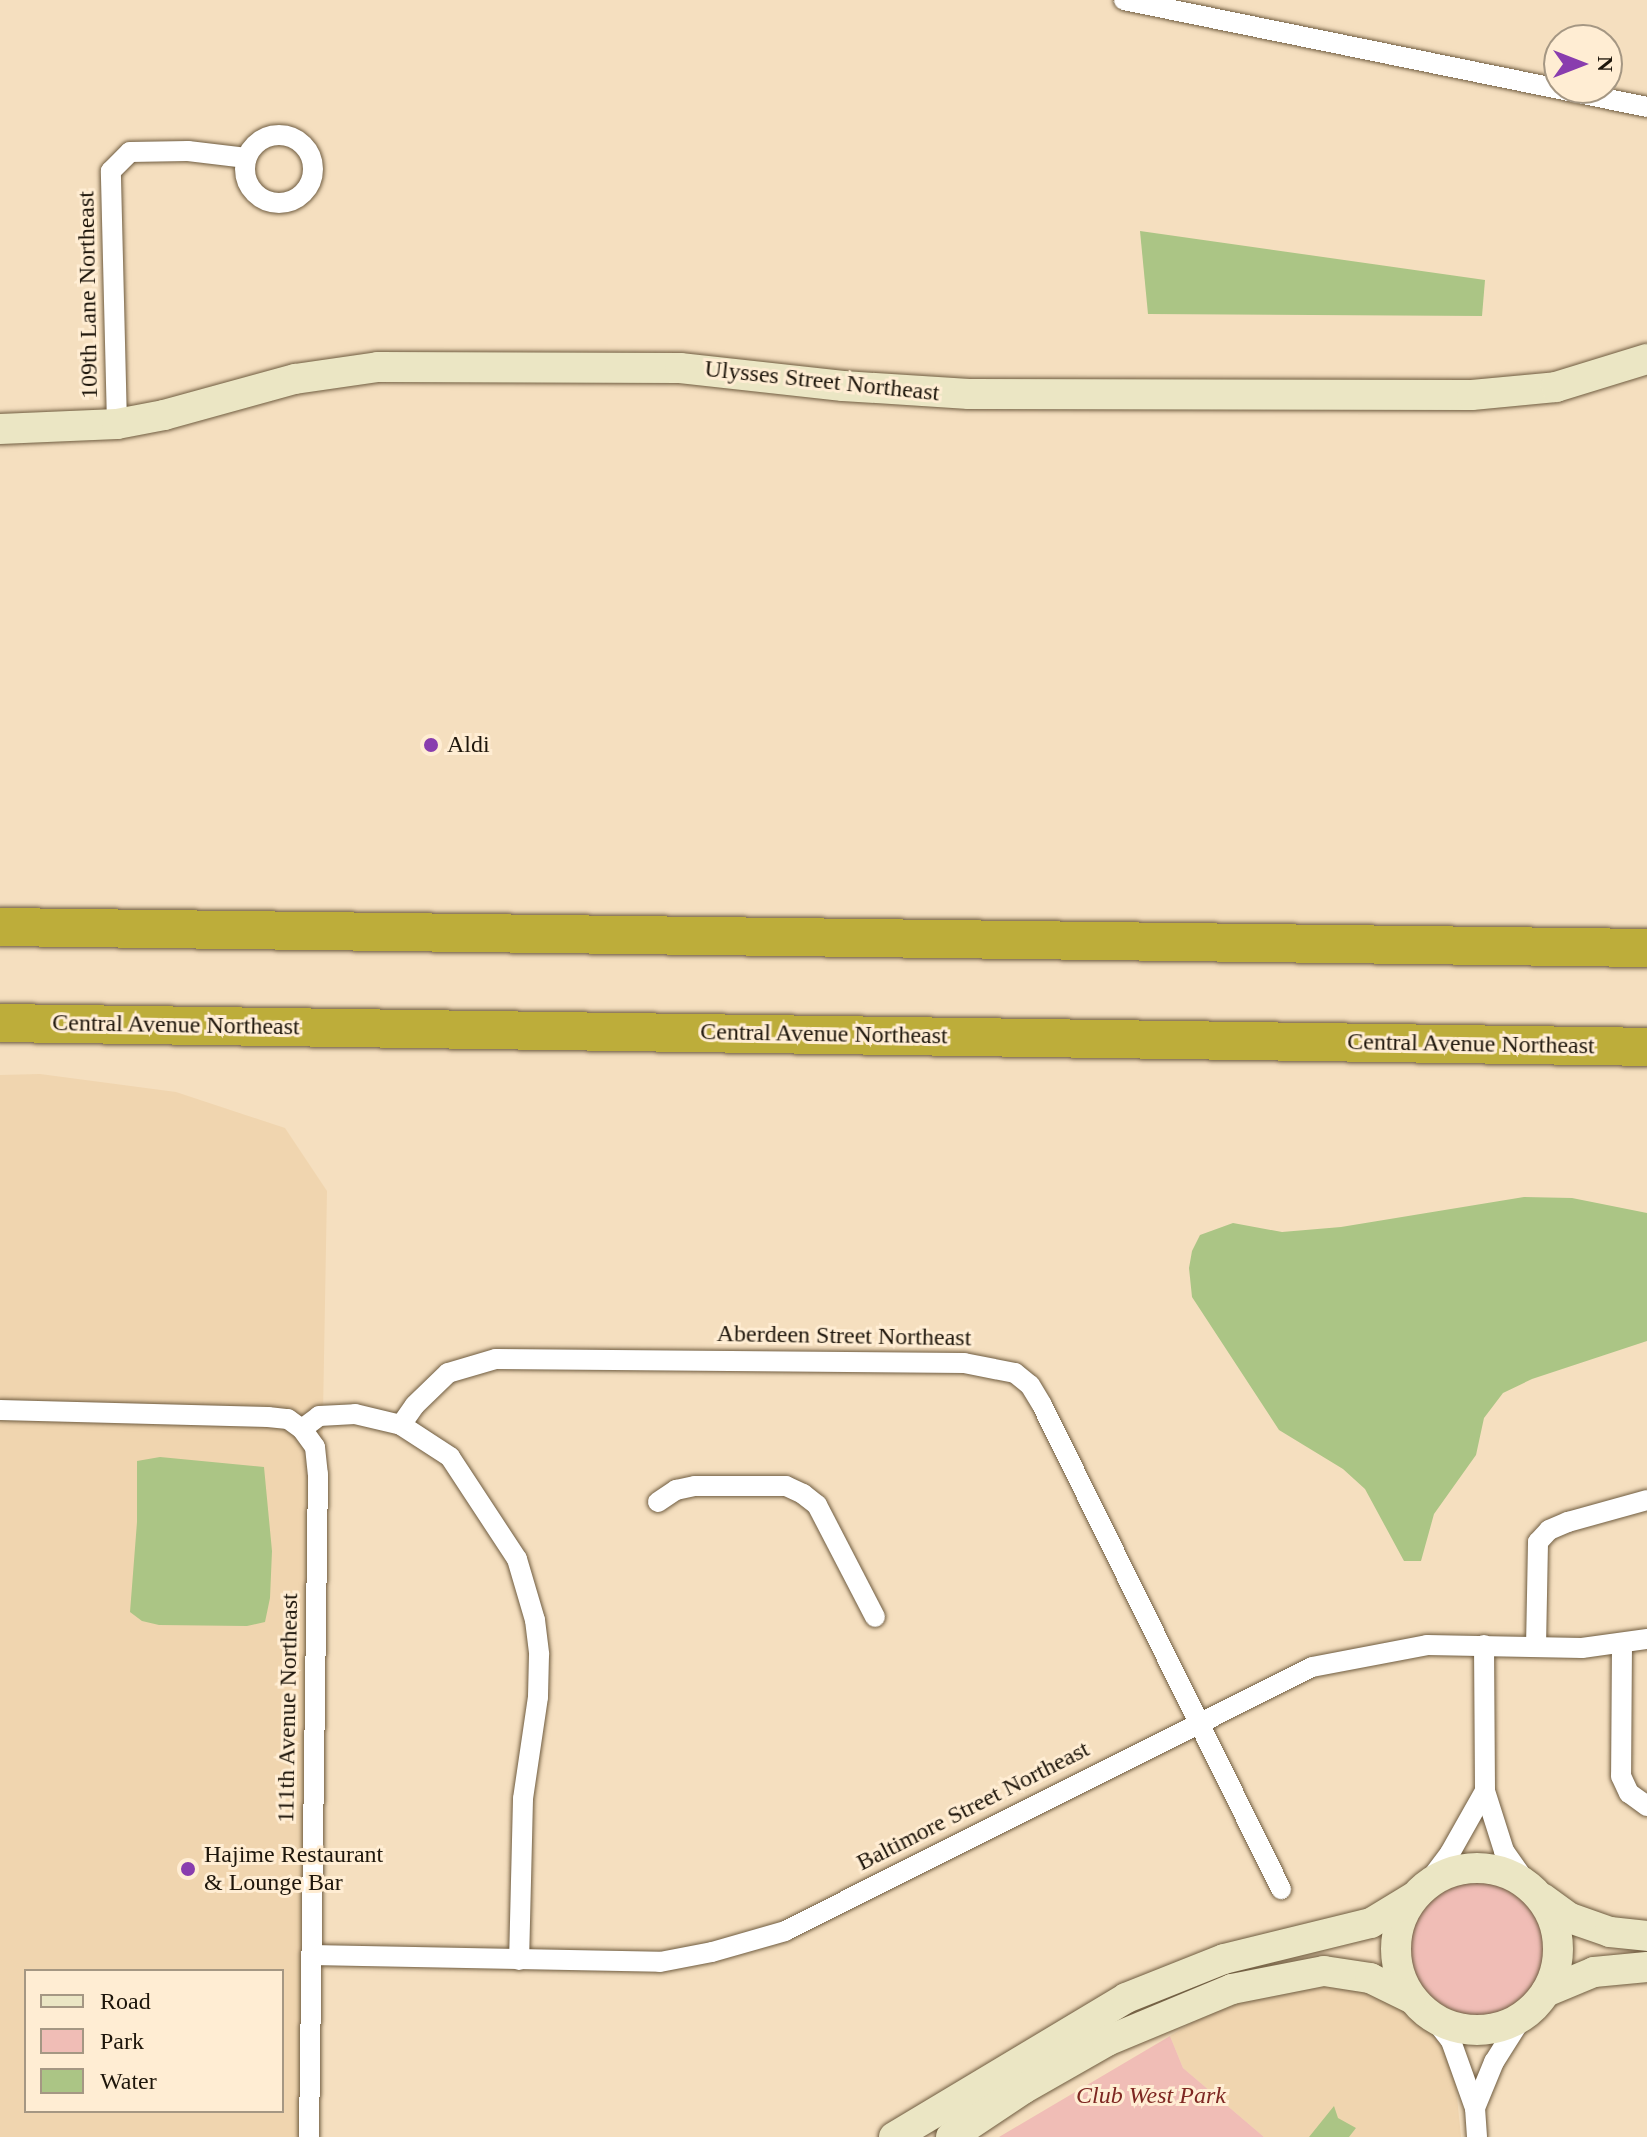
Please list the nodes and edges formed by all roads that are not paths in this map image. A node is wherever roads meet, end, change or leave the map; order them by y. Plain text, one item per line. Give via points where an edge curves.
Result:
1 (1124, 0) edge
2 (1647, 107) edge
3 (247, 158) dead end
4 (1647, 359) edge
5 (117, 424) junction
6 (0, 429) edge
7 (0, 927) edge
8 (1647, 948) edge
9 (0, 1023) edge
10 (1647, 1047) edge
11 (0, 1410) edge
12 (401, 1425) junction
13 (302, 1429) junction
14 (1647, 1500) edge
15 (658, 1502) dead end
16 (875, 1617) dead end
17 (1647, 1639) edge
18 (1622, 1643) junction
19 (1484, 1645) junction
20 (1536, 1647) junction
21 (1199, 1723) junction
22 (1485, 1791) junction
23 (1647, 1806) edge
24 (1281, 1889) dead end
25 (1420, 1891) junction
26 (1534, 1892) junction
27 (1647, 1936) edge
28 (311, 1955) junction
29 (519, 1960) junction
30 (1647, 1967) edge
31 (1546, 1992) junction
32 (1411, 1998) junction
33 (1523, 2016) junction
34 (1434, 2019) junction
35 (1475, 2108) junction
36 (309, 2137) edge
37 (894, 2137) edge
38 (951, 2137) edge
39 (1477, 2137) edge

1 - 2 street
3 - 5 street, 109th Lane Northeast via 130,152 111,171
4 - 5 street, Ulysses Street Northeast via 1556,387 1472,395 969,394 680,368 378,367 295,379
5 - 6 street, Ulysses Street Northeast
7 - 8 highway
9 - 10 highway, Central Avenue Northeast
11 - 13 street via 268,1417 288,1419
12 - 13 street via 355,1414 319,1416
12 - 21 street, Aberdeen Street Northeast via 448,1373 519,1357 964,1363 1015,1373 1042,1405
12 - 29 street via 450,1457 517,1559 535,1620 538,1697 523,1799
13 - 28 street, 111th Avenue Northeast via 315,1447 318,1474
14 - 20 street via 1568,1522 1538,1542
15 - 16 street via 695,1486 786,1486 803,1494 830,1525
17 - 18 street, Baltimore Street Northeast
18 - 20 street, Baltimore Street Northeast
18 - 23 street via 1621,1776 1629,1793
19 - 20 street, Baltimore Street Northeast
19 - 21 street, Baltimore Street Northeast via 1427,1645 1312,1667
19 - 22 street
21 - 24 street, Aberdeen Street Northeast
21 - 29 street, Baltimore Street Northeast via 785,1931 660,1962
22 - 25 street via 1450,1853
22 - 26 street via 1504,1851
25 - 26 street via 1451,1871 1479,1867 1506,1873
25 - 32 street via 1396,1936 1396,1958
25 - 37 street via 1371,1923 1224,1959 1137,1993
26 - 27 street via 1570,1918 1610,1932
26 - 31 street via 1550,1912 1556,1932 1554,1973
28 - 29 street, Baltimore Street Northeast
28 - 36 street, 111th Avenue Northeast
30 - 31 street via 1594,1972
31 - 33 street
32 - 34 street
32 - 38 street via 1370,1978 1324,1971 1232,1989 1107,2041
33 - 34 street via 1502,2027 1479,2030
33 - 35 street via 1494,2062
34 - 35 street via 1451,2041
35 - 39 street

